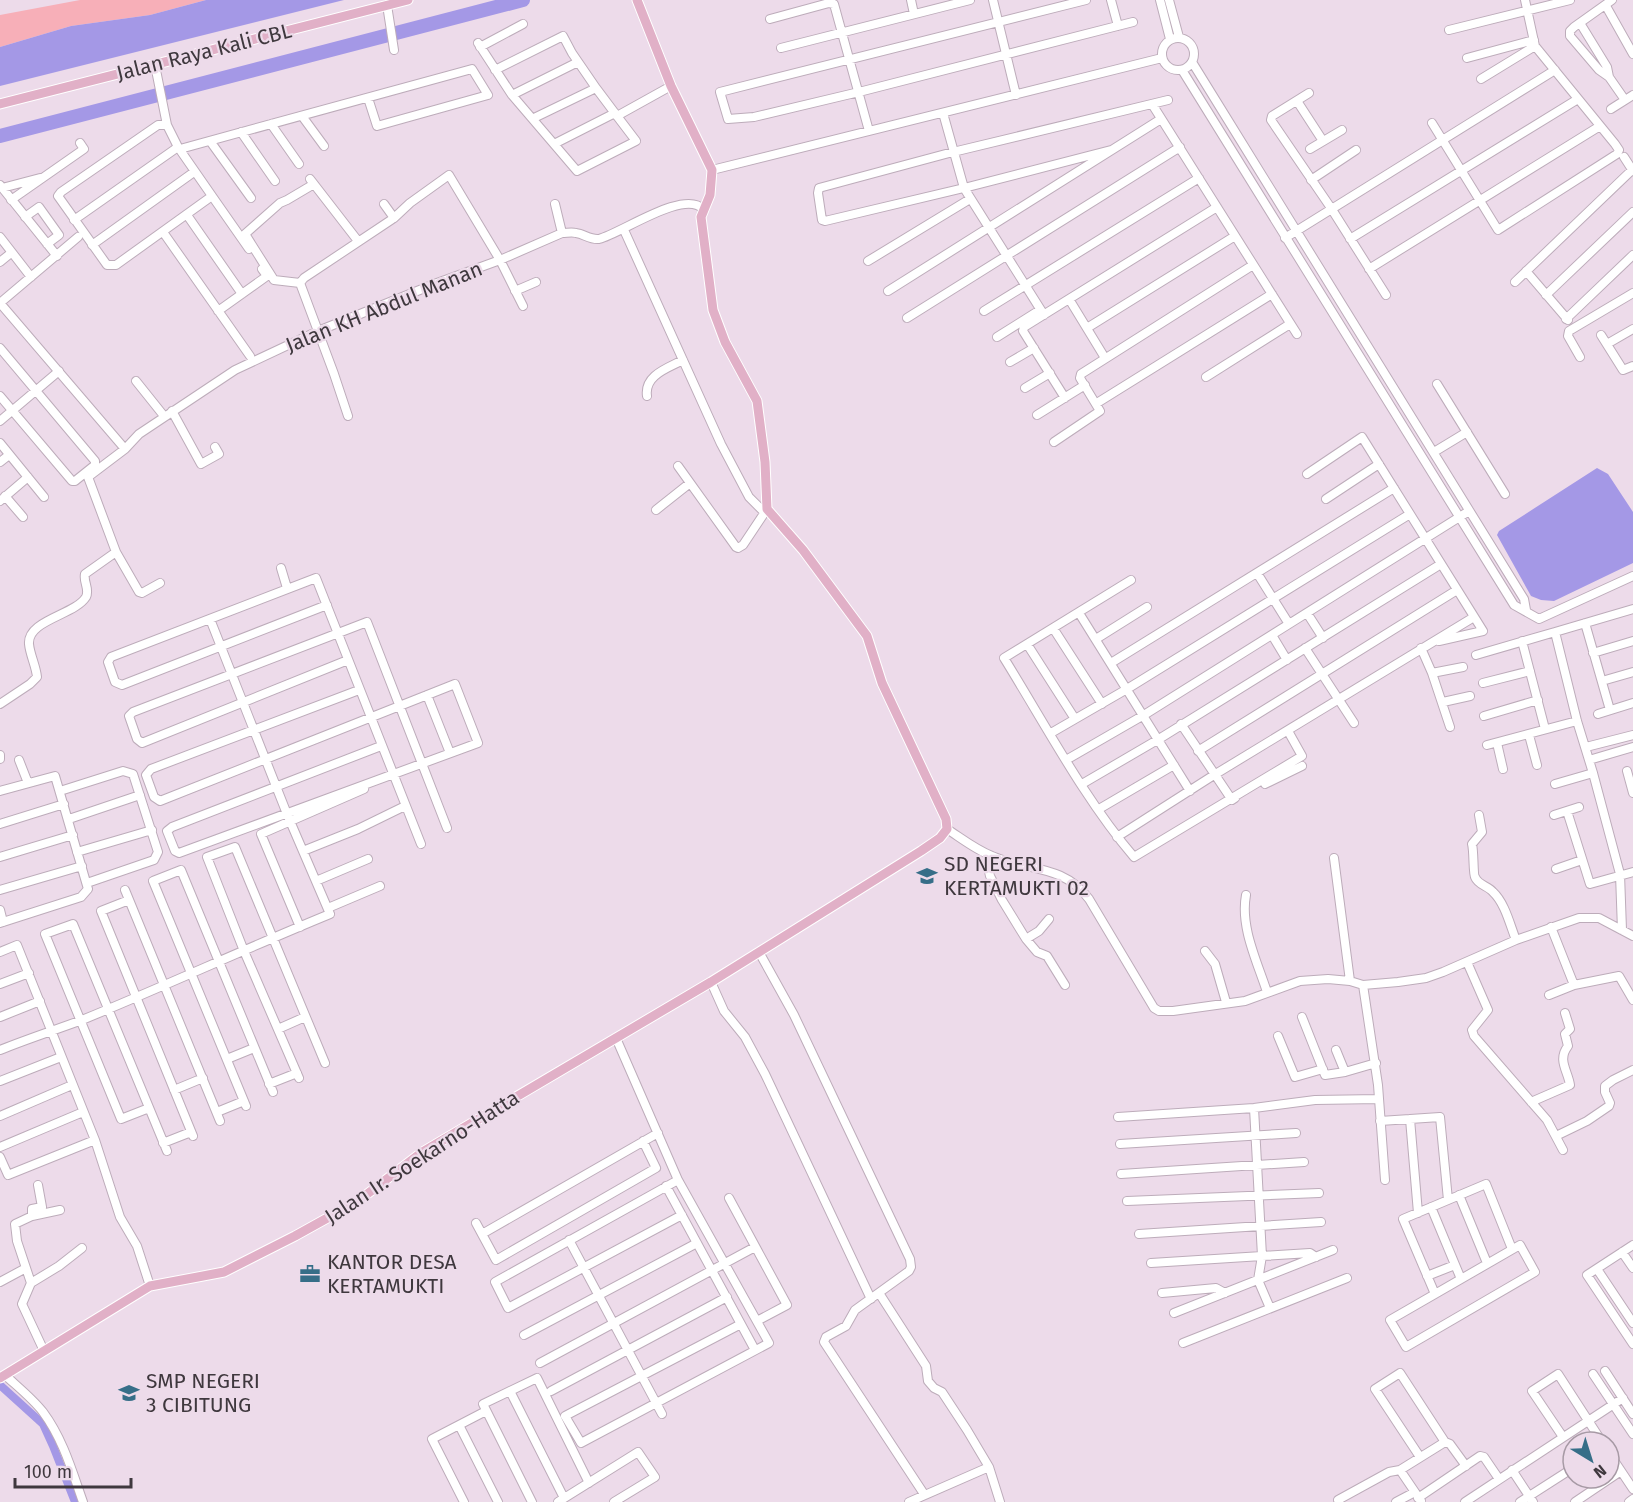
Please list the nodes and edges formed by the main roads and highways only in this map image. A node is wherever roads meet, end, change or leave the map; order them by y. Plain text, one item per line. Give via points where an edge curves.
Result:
1 (408, 0) edge
2 (637, 0) edge
3 (0, 104) edge
4 (3, 1377) edge

1 - 3 main road, Jalan Raya Kali CBL
2 - 4 main road, Jalan Ir. Soekarno-Hatta via 671,86 712,170 710,195 701,217 713,310 759,407 767,511 803,550 867,636 882,683 946,819 947,829 940,838 873,882 711,982 421,1153 369,1194 224,1272 150,1286

